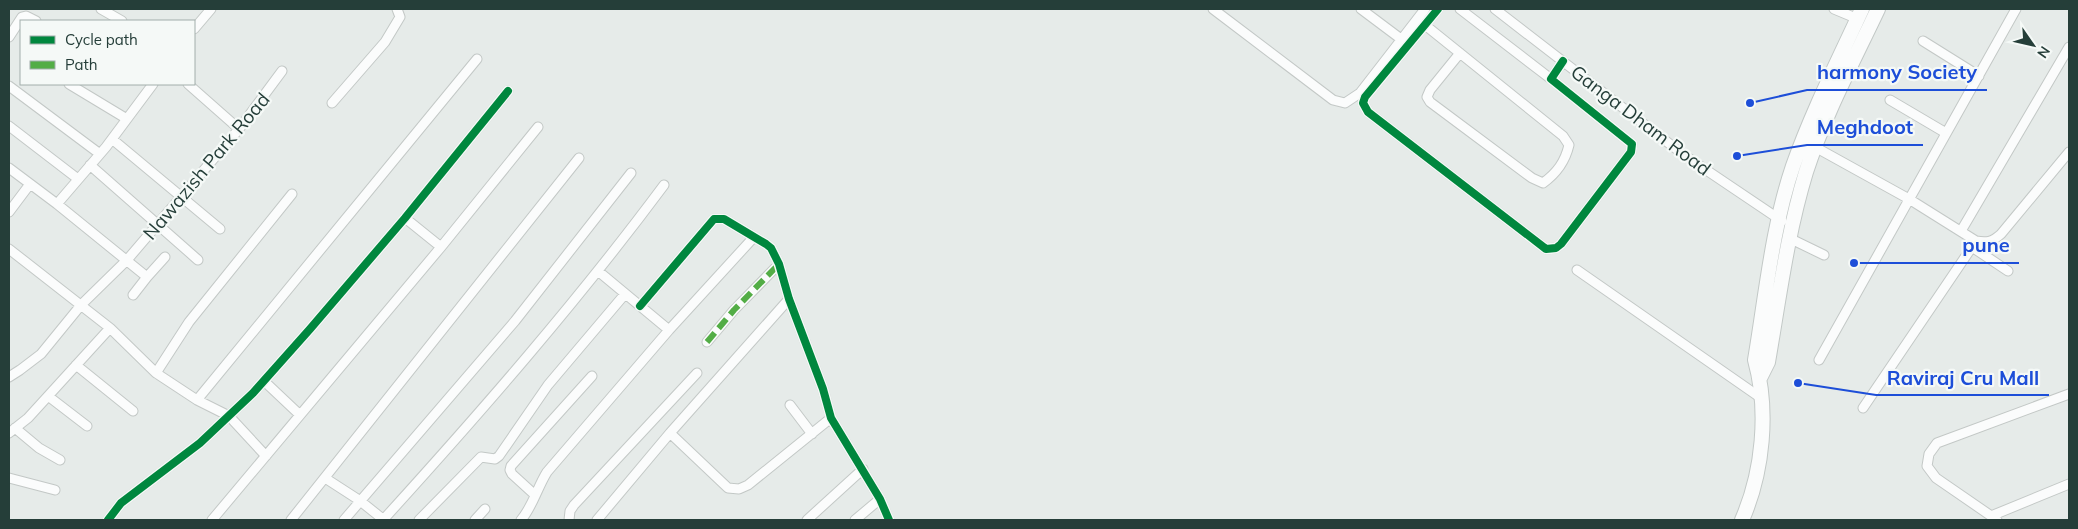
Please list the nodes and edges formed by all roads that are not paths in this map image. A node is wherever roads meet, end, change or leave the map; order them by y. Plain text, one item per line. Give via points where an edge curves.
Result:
1 (101, 9) edge
2 (208, 9) edge
3 (397, 9) edge
4 (1213, 9) edge
5 (1361, 9) edge
6 (1424, 9) edge
7 (1438, 9) edge
8 (1460, 9) edge
9 (1495, 9) edge
10 (1834, 9) edge
11 (1878, 9) edge
12 (2016, 9) edge
13 (1860, 14) edge
14 (20, 20) edge
15 (20, 20) edge
16 (34, 20) edge
17 (120, 20) edge
18 (1425, 25) junction
19 (195, 28) edge
20 (9, 38) edge
21 (1401, 39) junction
22 (1923, 42) dead end
23 (2069, 47) edge
24 (1460, 53) junction
25 (477, 59) dead end
26 (1563, 61) junction
27 (282, 70) dead end
28 (1979, 76) junction
29 (1550, 79) junction
30 (70, 85) edge
31 (150, 85) edge
32 (189, 85) edge
33 (9, 86) edge
34 (508, 91) dead end
35 (1890, 100) dead end
36 (332, 103) dead end
37 (127, 119) junction
38 (9, 126) edge
39 (538, 127) dead end
40 (239, 129) junction
41 (1946, 133) junction
42 (112, 139) junction
43 (1816, 148) junction
44 (2069, 152) edge
45 (100, 154) junction
46 (580, 158) dead end
47 (90, 165) junction
48 (9, 168) edge
49 (631, 173) dead end
50 (78, 179) junction
51 (30, 184) junction
52 (664, 185) dead end
53 (292, 194) dead end
54 (180, 196) junction
55 (1909, 199) junction
56 (57, 204) junction
57 (9, 212) edge
58 (405, 218) junction
59 (1778, 220) junction
60 (157, 224) junction
61 (220, 230) dead end
62 (1791, 231) junction
63 (1961, 231) junction
64 (754, 237) junction
65 (1974, 244) junction
66 (441, 247) junction
67 (9, 249) edge
68 (1824, 255) dead end
69 (165, 257) dead end
70 (127, 260) junction
71 (198, 260) dead end
72 (779, 264) junction
73 (1576, 270) dead end
74 (598, 271) junction
75 (2008, 271) dead end
76 (147, 277) junction
77 (625, 294) junction
78 (133, 295) dead end
79 (789, 299) junction
80 (81, 305) junction
81 (640, 306) junction
82 (110, 328) junction
83 (669, 330) junction
84 (707, 342) dead end
85 (1819, 360) dead end
86 (76, 365) junction
87 (156, 373) junction
88 (697, 373) dead end
89 (9, 376) edge
90 (592, 376) dead end
91 (1760, 378) junction
92 (264, 381) junction
93 (2069, 394) edge
94 (48, 396) junction
95 (1761, 398) junction
96 (197, 400) junction
97 (790, 405) dead end
98 (1863, 408) dead end
99 (133, 411) dead end
100 (300, 415) junction
101 (229, 416) junction
102 (831, 418) junction
103 (87, 426) dead end
104 (12, 430) edge
105 (670, 432) junction
106 (812, 434) junction
107 (266, 456) junction
108 (507, 458) dead end
109 (495, 459) junction
110 (60, 460) dead end
111 (863, 470) junction
112 (9, 478) edge
113 (325, 478) junction
114 (2069, 484) edge
115 (54, 490) dead end
116 (535, 495) junction
117 (880, 499) junction
118 (360, 500) junction
119 (485, 509) dead end
120 (1994, 518) edge
121 (108, 520) edge
122 (212, 520) edge
123 (291, 520) edge
124 (344, 520) edge
125 (383, 520) edge
126 (419, 520) edge
127 (475, 520) edge
128 (521, 520) edge
129 (569, 520) edge
130 (597, 520) edge
131 (807, 520) edge
132 (855, 520) edge
133 (889, 520) edge
134 (1742, 520) edge

1 - 17 street
2 - 19 street
3 - 36 street via 400,17 385,42
4 - 21 street via 1333,100 1345,103 1360,93
5 - 21 street
6 - 21 street
7 - 18 street
8 - 29 street
9 - 26 street, Ganga Dham Road
10 - 13 street
11 - 43 main road
12 - 28 street
13 - 59 main road via 1810,120
14 - 16 street via 26,16
15 - 20 street
18 - 24 street
18 - 29 street via 1363,103 1368,112 1546,249 1561,244 1631,152 1632,144
22 - 28 street
23 - 63 street
24 - 24 street via 1563,136 1569,145 1566,159 1543,183 1430,102 1430,90
25 - 96 street
26 - 29 street
26 - 59 street, Ganga Dham Road via 1684,155
27 - 40 street, Nawazish Park Road
28 - 41 street
30 - 37 street
31 - 37 street
32 - 40 street
33 - 45 street
34 - 58 street
35 - 41 street
37 - 42 street
38 - 50 street
39 - 66 street
40 - 54 street, Nawazish Park Road
41 - 55 street
42 - 45 street
42 - 54 street
43 - 55 street
43 - 62 main road via 1806,171
44 - 65 street via 2001,234 1986,243
45 - 47 street
46 - 113 street
47 - 50 street
47 - 60 street
48 - 51 street
49 - 118 street via 515,322
50 - 56 street
51 - 56 street
51 - 57 street
52 - 74 street
53 - 87 street via 190,322
54 - 60 street, Nawazish Park Road
54 - 61 street
55 - 63 street
55 - 85 street
56 - 70 street
58 - 66 street
58 - 92 street
59 - 62 street, Ganga Dham Road
59 - 91 main road via 1755,360
60 - 70 street, Nawazish Park Road
60 - 71 street
62 - 68 street, Ganga Dham Road
62 - 91 main road via 1768,362
63 - 65 street
64 - 72 street via 771,248
64 - 81 street via 724,219 714,219
64 - 83 street
65 - 75 street
65 - 98 street
66 - 100 street
67 - 80 street
69 - 76 street
70 - 76 street
70 - 80 street, Nawazish Park Road
72 - 79 street
72 - 84 street
73 - 95 street
74 - 77 street
74 - 125 street via 474,420
76 - 78 street
77 - 81 street
77 - 109 street via 548,385
79 - 102 street via 824,389
79 - 105 street
80 - 82 street
80 - 89 street, Nawazish Park Road via 41,354
81 - 83 street
82 - 86 street
82 - 87 street
83 - 116 street via 547,472
86 - 94 street
86 - 99 street
87 - 96 street
88 - 129 street via 574,505
90 - 116 street via 511,466 512,474
91 - 95 main road
92 - 100 street
92 - 101 street
93 - 120 street via 1937,443 1930,454 1927,466 1936,478
94 - 103 street
94 - 104 street
95 - 134 main road via 1762,434 1757,473
96 - 101 street
97 - 106 street
100 - 107 street
101 - 107 street
101 - 121 street via 200,443 121,503
102 - 106 street
102 - 111 street
104 - 110 street
105 - 106 street via 728,488 739,489
105 - 130 street
107 - 122 street
108 - 109 street
109 - 126 street via 481,457
111 - 117 street
111 - 131 street
112 - 115 street
113 - 118 street
113 - 123 street
114 - 120 street
116 - 128 street via 529,511
117 - 132 street
117 - 133 street
118 - 124 street
118 - 125 street
119 - 127 street

